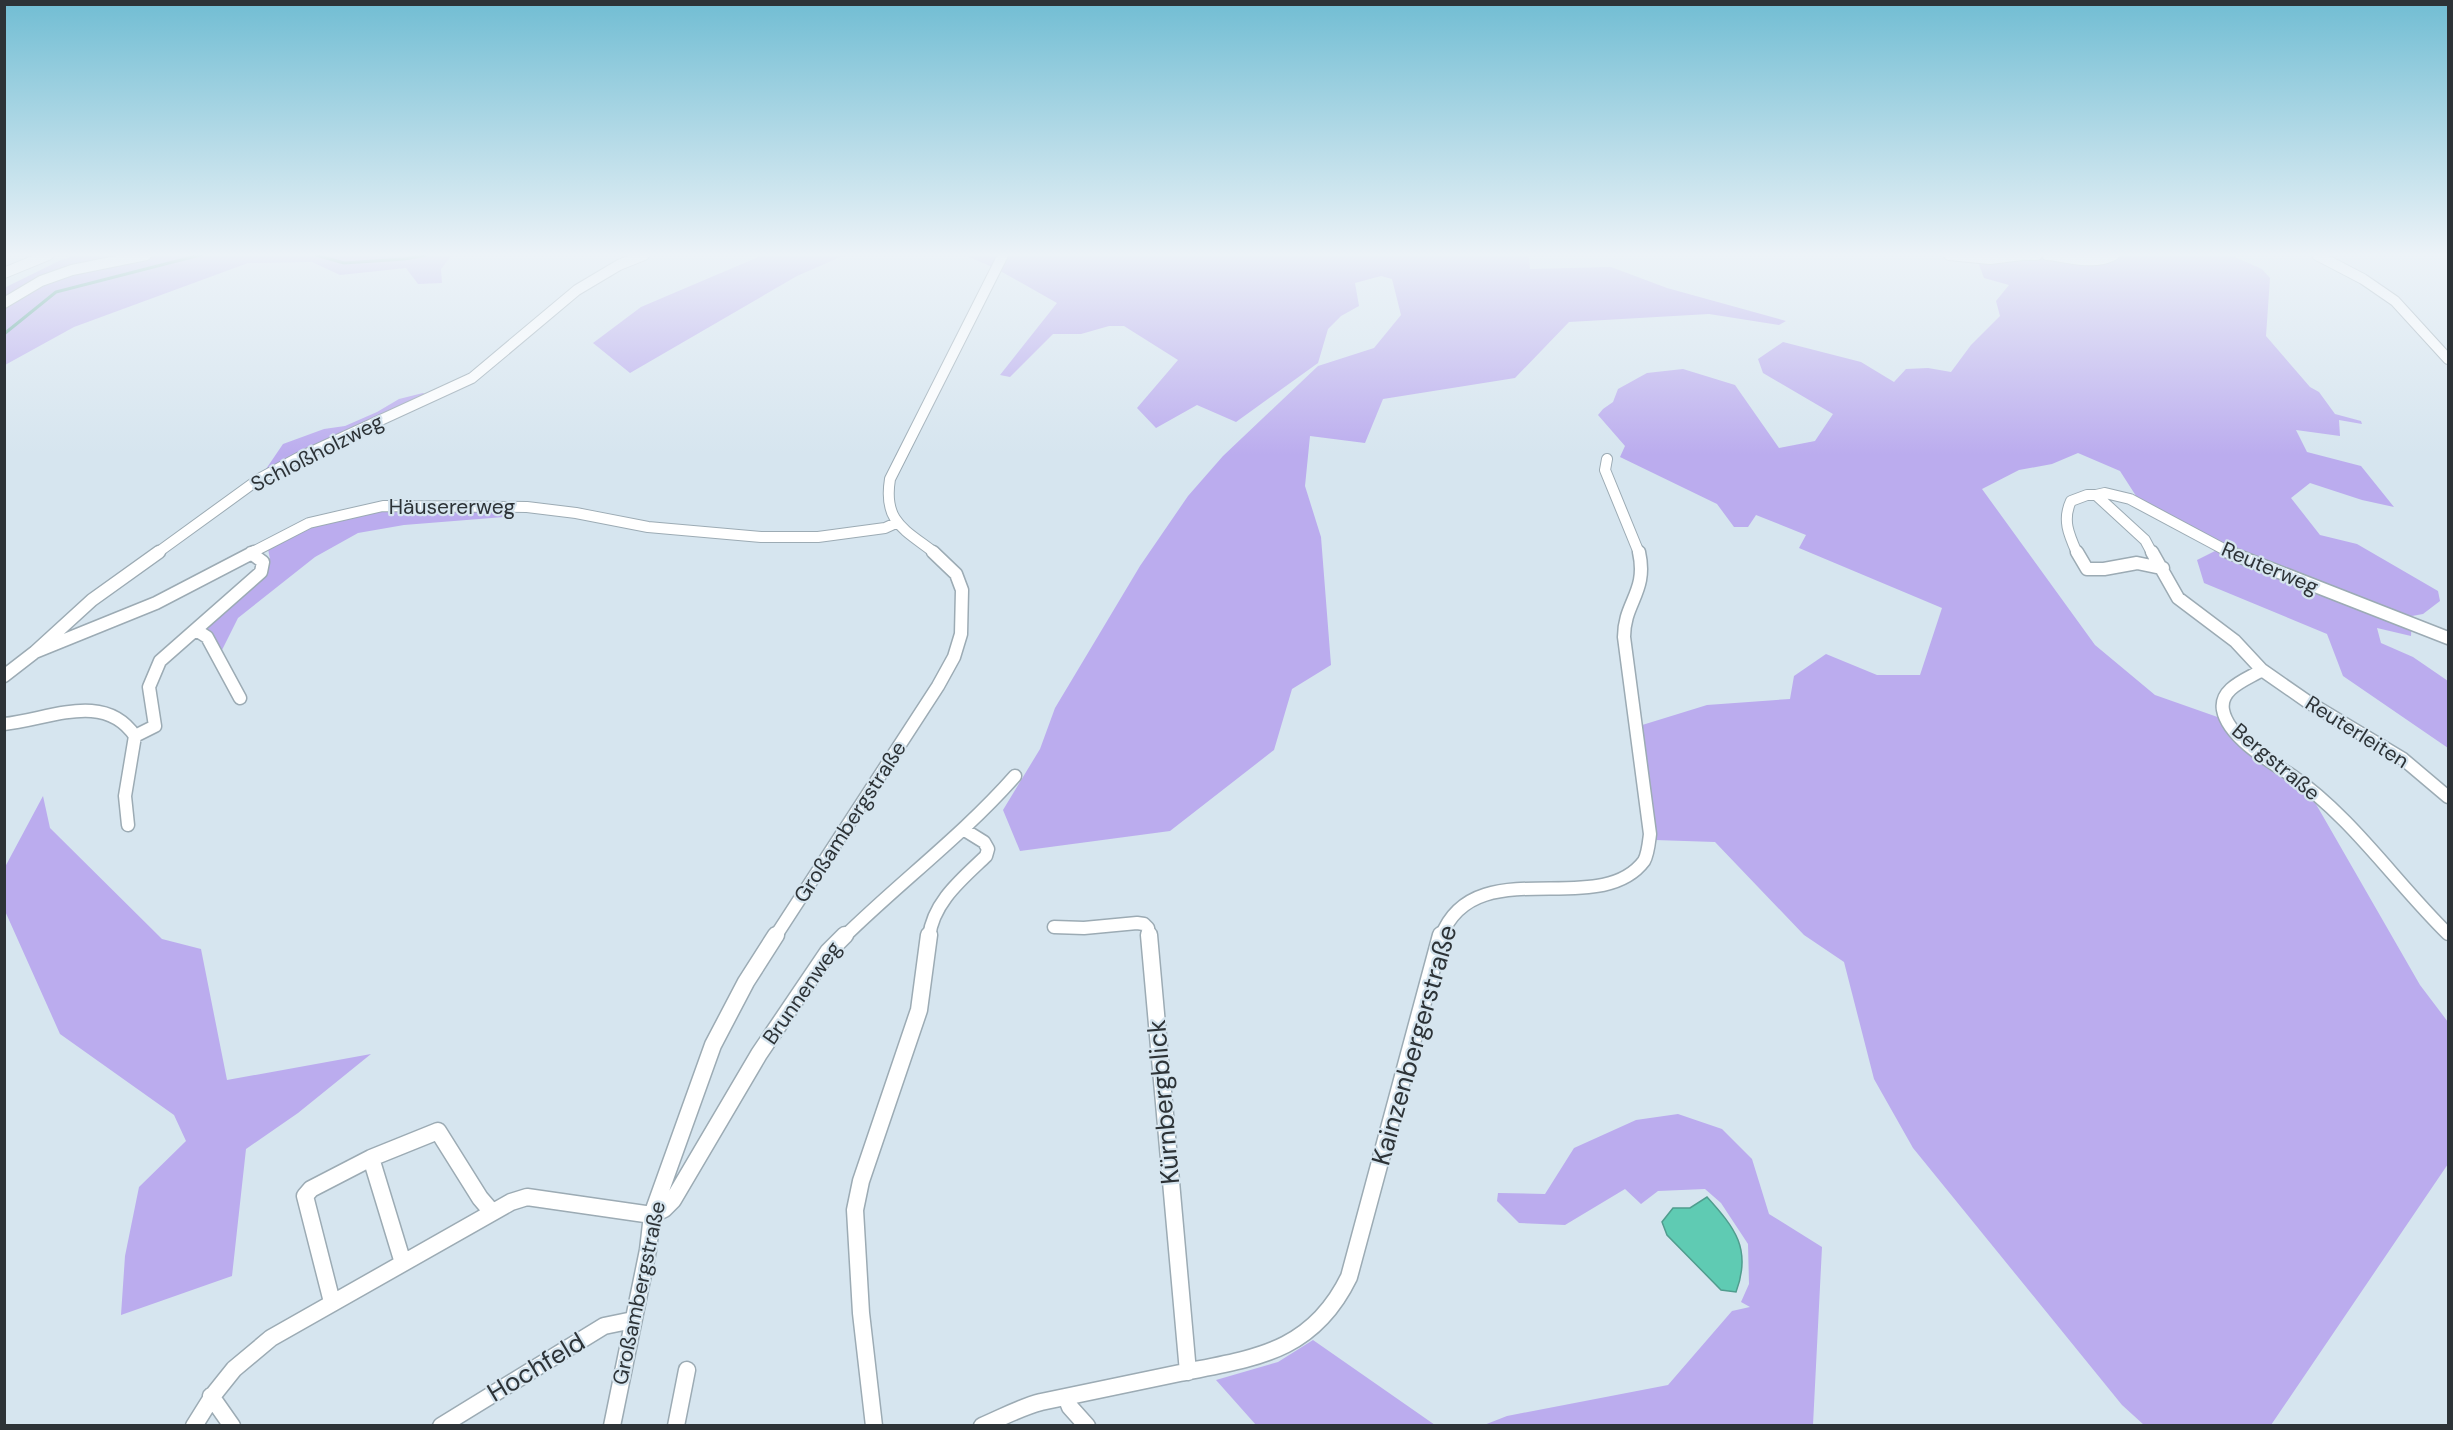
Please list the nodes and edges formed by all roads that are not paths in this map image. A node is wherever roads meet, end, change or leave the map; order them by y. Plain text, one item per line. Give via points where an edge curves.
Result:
1 (538, 322) edge
2 (969, 322) edge
3 (2413, 322) edge
4 (2448, 359) edge
5 (1607, 459) dead end
6 (2096, 495) junction
7 (896, 523) junction
8 (251, 553) junction
9 (2163, 568) junction
10 (196, 630) junction
11 (2448, 638) edge
12 (35, 652) junction
13 (2262, 670) junction
14 (4, 676) edge
15 (240, 698) dead end
16 (4, 724) edge
17 (135, 736) junction
18 (1015, 776) dead end
19 (2448, 797) edge
20 (128, 825) dead end
21 (963, 829) junction
22 (1054, 927) dead end
23 (2448, 934) edge
24 (371, 1158) junction
25 (492, 1212) junction
26 (652, 1215) junction
27 (404, 1263) junction
28 (332, 1302) junction
29 (633, 1320) junction
30 (687, 1370) dead end
31 (1188, 1372) junction
32 (211, 1396) junction
33 (1066, 1397) junction
34 (194, 1425) edge
35 (232, 1425) edge
36 (443, 1425) edge
37 (612, 1425) edge
38 (676, 1425) edge
39 (874, 1425) edge
40 (982, 1425) edge
41 (1087, 1425) edge

1 - 12 street, Schloßholzweg via 472,378 259,479 92,600
2 - 7 street via 890,479 887,500
3 - 4 street
5 - 31 street, Kainzenbergerstraße via 1605,470 1639,550 1642,567 1639,590 1624,629 1650,834 1647,858 1615,881 1497,890 1474,897 1455,911 1446,922 1434,958 1357,1253 1342,1294 1310,1331 1288,1345 1263,1356
6 - 9 street via 2139,532
6 - 9 street via 2071,501 2066,512 2067,530 2082,564 2095,570 2137,563
6 - 11 street, Reuterweg via 2102,491 2127,498 2254,564
7 - 8 street, Häusererweg via 818,537 761,537 648,527 526,507 383,507 309,523
7 - 26 street, Großambergstraße via 947,563 961,584 961,634 954,657 746,982 713,1045
8 - 10 street via 263,562 261,572
8 - 12 street, Häusererweg via 156,603
9 - 13 street via 2178,597 2235,641
10 - 15 street via 207,637
10 - 17 street via 153,672 148,691 155,726
12 - 14 street, Schloßholzweg
13 - 19 street, Reuterleiten via 2403,759
13 - 23 street, Bergstraße via 2224,696 2226,720 2244,740 2305,785 2347,824
16 - 17 street via 97,710 116,717
17 - 20 street via 125,796
18 - 21 street, Brunnenweg
21 - 26 street, Brunnenweg via 856,922 828,952 759,1054 672,1200
21 - 39 street via 984,842 987,856 952,889 930,928 919,1010 864,1171 855,1210 861,1313
22 - 31 street, Kürnbergblick via 1137,922 1148,928
24 - 25 street via 438,1131
24 - 27 street
24 - 28 street via 304,1196
25 - 26 street via 527,1197
25 - 27 street
26 - 29 street, Großambergstraße
27 - 28 street
28 - 32 street via 256,1347 238,1362
29 - 36 street, Hochfeld via 604,1326
29 - 37 street, Großambergstraße
30 - 38 street
31 - 33 street, Kainzenbergerstraße
32 - 34 street
32 - 35 street
33 - 40 street, Kainzenbergerstraße via 1038,1403
33 - 41 street

